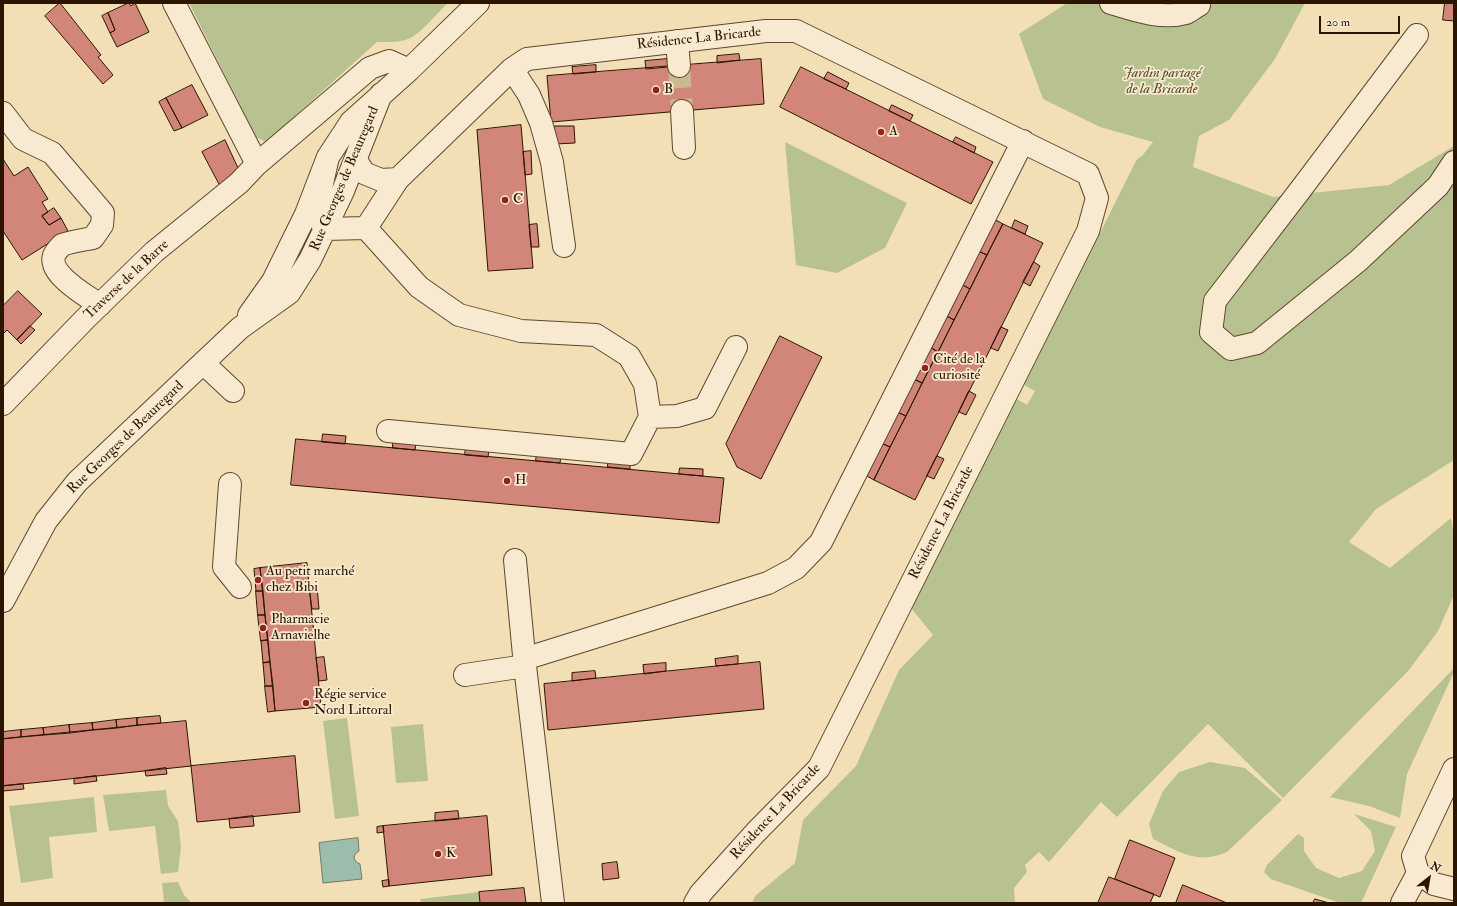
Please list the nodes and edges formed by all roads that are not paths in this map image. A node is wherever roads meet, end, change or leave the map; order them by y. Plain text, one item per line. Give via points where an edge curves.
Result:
1 (174, 3) edge
2 (478, 3) edge
3 (1111, 3) edge
4 (1199, 5) dead end
5 (1417, 35) dead end
6 (677, 41) junction
7 (679, 66) tunnel mouth
8 (512, 69) junction
9 (409, 70) junction
10 (382, 94) junction
11 (682, 111) tunnel mouth
12 (3, 113) edge
13 (1022, 142) junction
14 (684, 148) dead end
15 (328, 157) junction
16 (356, 160) junction
17 (1454, 162) edge
18 (257, 164) junction
19 (398, 179) junction
20 (366, 228) junction
21 (325, 229) junction
22 (564, 246) dead end
23 (100, 305) junction
24 (240, 328) junction
25 (736, 347) dead end
26 (203, 363) junction
27 (233, 391) dead end
28 (3, 404) edge
29 (650, 417) junction
30 (388, 431) dead end
31 (230, 484) dead end
32 (515, 560) dead end
33 (240, 587) dead end
34 (3, 601) edge
35 (524, 663) junction
36 (465, 675) dead end
37 (1454, 769) edge
38 (1418, 873) junction
39 (1454, 889) edge
40 (553, 903) edge
41 (694, 903) edge
42 (1402, 903) edge

1 - 18 street
2 - 9 street, Rue Georges de Beauregard
3 - 4 street via 1142,12 1166,15 1186,12
5 - 17 street via 1215,301 1211,332 1231,349 1257,343 1358,261 1438,186
6 - 7 street
6 - 8 street, Résidence La Bricarde via 527,59
6 - 13 street, Résidence La Bricarde via 766,31 796,31
8 - 19 street, Résidence La Bricarde
8 - 22 street via 529,95 541,123 552,162
9 - 10 street, Rue Georges de Beauregard
9 - 18 street, Traverse de la Barre via 389,61 370,68
10 - 15 street, Rue Georges de Beauregard via 351,122
10 - 16 street, Rue Georges de Beauregard
11 - 14 street
12 - 23 street via 23,139 52,153 103,213 102,225 93,238 61,246 54,255 54,266 62,278
13 - 35 street via 821,542 796,568 768,583
13 - 41 street, Résidence La Bricarde via 1088,174 1097,198 1088,231 819,768 756,832
15 - 21 street via 318,216
15 - 24 street, Rue Georges de Beauregard via 306,214 273,282
16 - 19 street via 364,173 381,180
16 - 21 street, Rue Georges de Beauregard
18 - 23 street, Traverse de la Barre via 239,183 154,252
19 - 20 street, Résidence La Bricarde
20 - 21 street
20 - 29 street via 419,287 459,315 521,331 596,335 629,356 645,384
21 - 24 street, Rue Georges de Beauregard via 310,260 289,293
23 - 28 street, Traverse de la Barre
24 - 26 street, Rue Georges de Beauregard
25 - 29 street via 705,408 677,416
26 - 27 street
26 - 34 street, Rue Georges de Beauregard via 78,482 46,521
29 - 30 street via 631,454
31 - 33 street via 224,567
32 - 35 street
35 - 36 street
35 - 40 street
37 - 38 street via 1413,856
38 - 39 street via 1434,884
38 - 42 street

